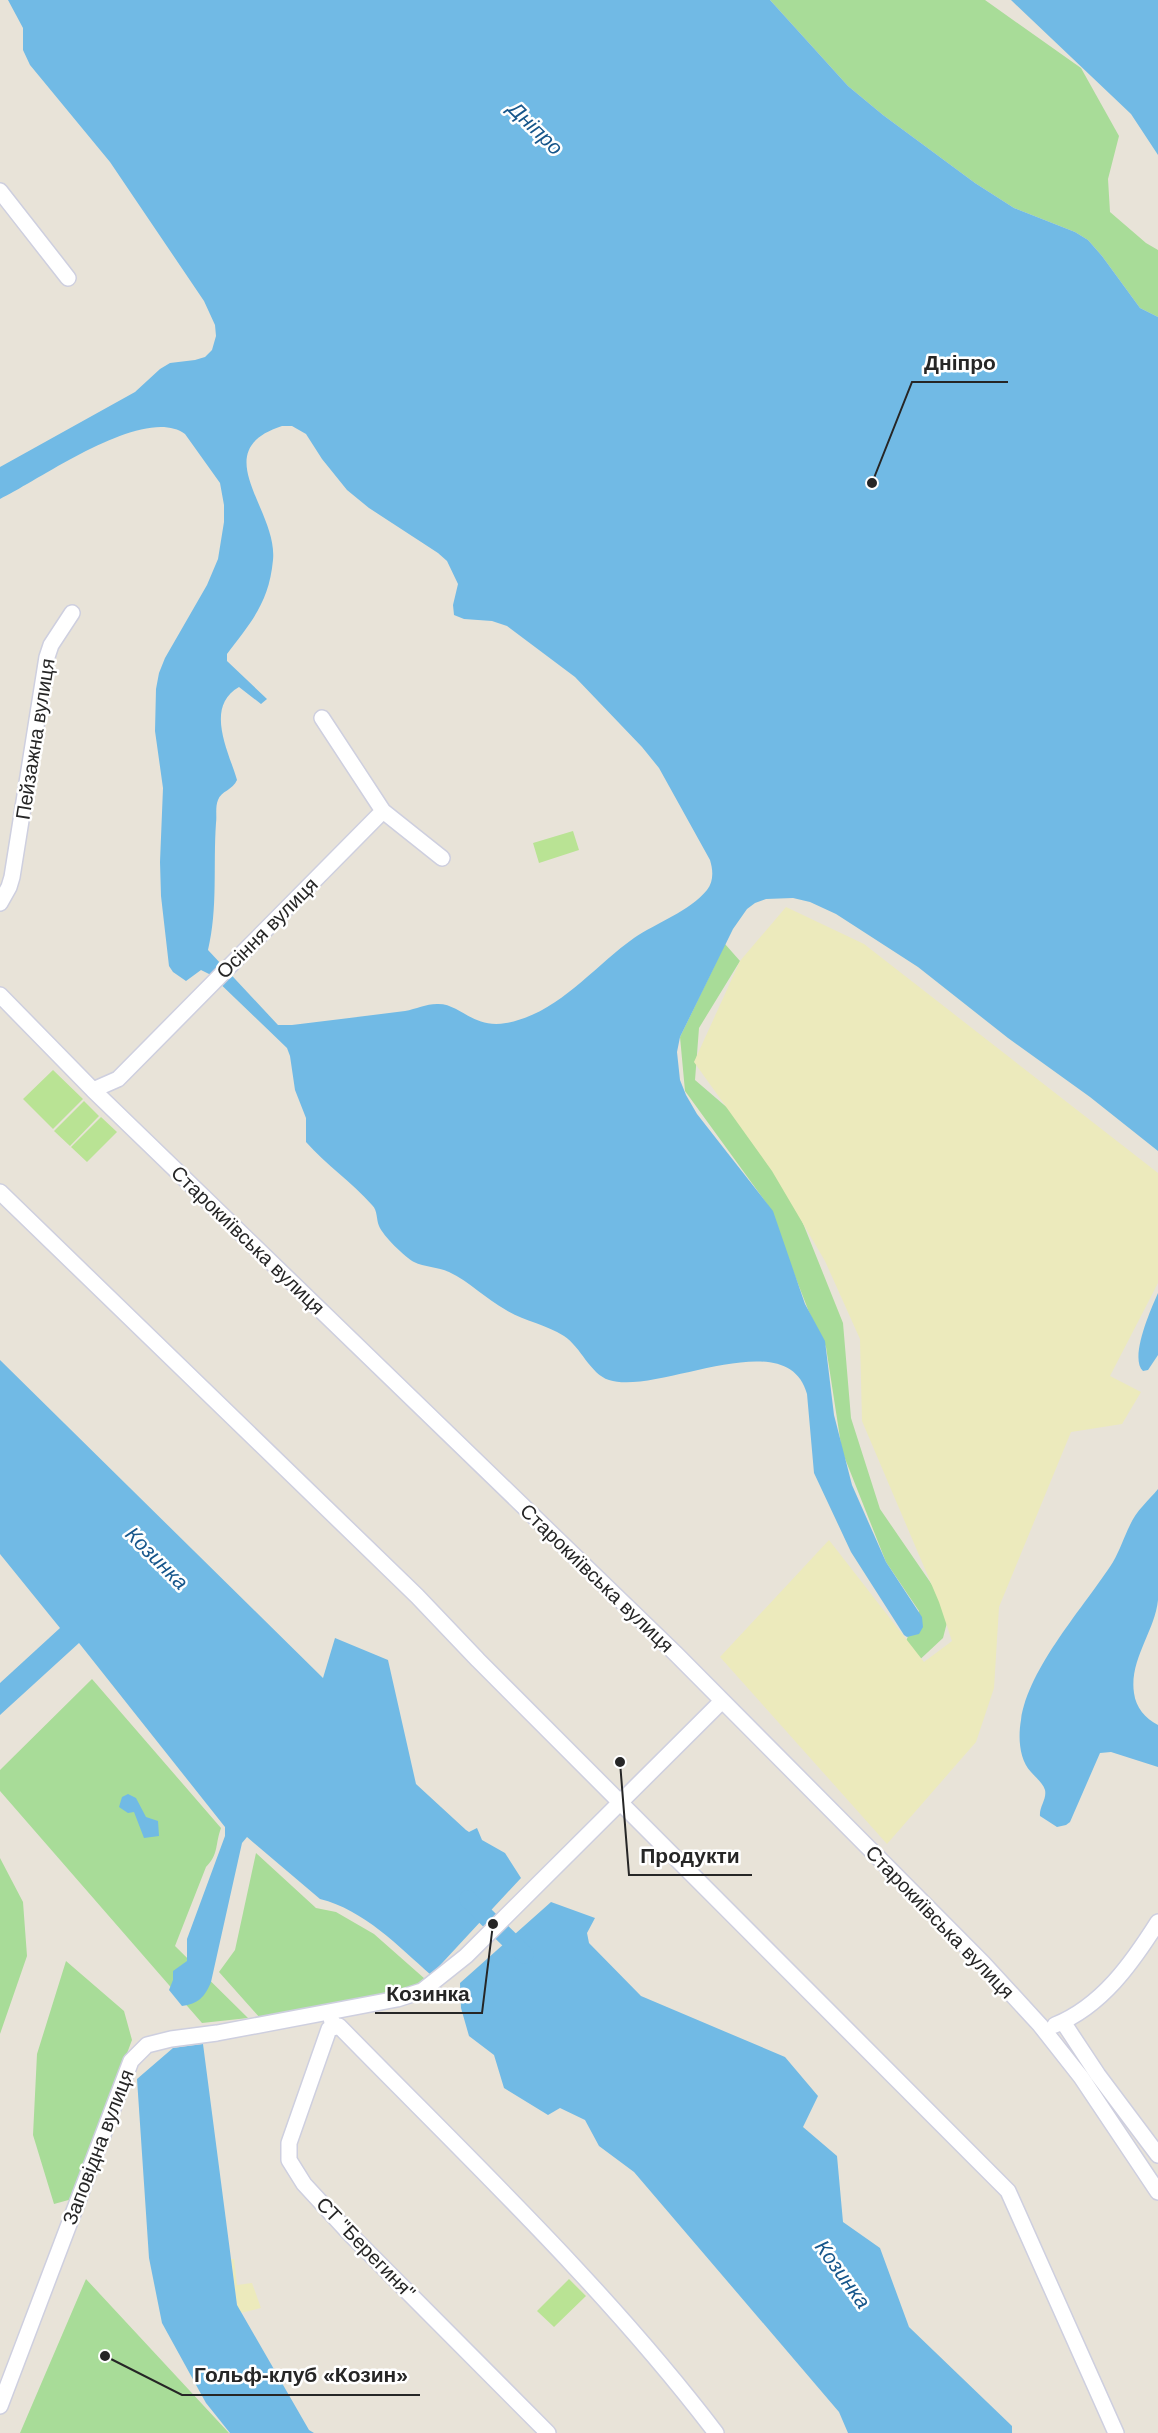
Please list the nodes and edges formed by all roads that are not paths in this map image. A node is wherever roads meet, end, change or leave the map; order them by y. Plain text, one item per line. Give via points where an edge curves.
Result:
1 (0, 191) edge
2 (68, 278) dead end
3 (72, 613) dead end
4 (322, 718) dead end
5 (382, 811) junction
6 (442, 858) dead end
7 (0, 903) edge
8 (0, 995) edge
9 (93, 1090) junction
10 (0, 1192) edge
11 (722, 1701) junction
12 (620, 1802) junction
13 (1158, 1922) edge
14 (330, 2012) junction
15 (1063, 2022) junction
16 (1040, 2025) junction
17 (333, 2028) junction
18 (1158, 2155) edge
19 (1158, 2192) edge
20 (0, 2406) edge
21 (548, 2433) edge
22 (716, 2433) edge
23 (1116, 2433) edge

1 - 2 street
3 - 7 street, Пейзажна вулиця via 47,657 12,877
4 - 5 street
5 - 6 street
5 - 9 street, Осіння вулиця via 118,1079
8 - 9 street, Старокиївська вулиця
9 - 11 street, Старокиївська вулиця
10 - 12 street via 417,1596
11 - 12 street, Заповідна вулиця
11 - 16 street, Старокиївська вулиця
12 - 14 street, Заповідна вулиця via 466,1956 422,1991
12 - 23 street via 1008,2191
13 - 15 street via 1110,1987
14 - 17 street
14 - 20 street, Заповідна вулиця via 171,2039 147,2045 131,2061
15 - 16 street
15 - 18 street
16 - 19 street, Старокиївська вулиця via 1108,2115
17 - 21 street, СТ "Берегиня" via 329,2029 289,2143 289,2160 304,2184 350,2234
17 - 22 street via 339,2026 535,2226 627,2325

